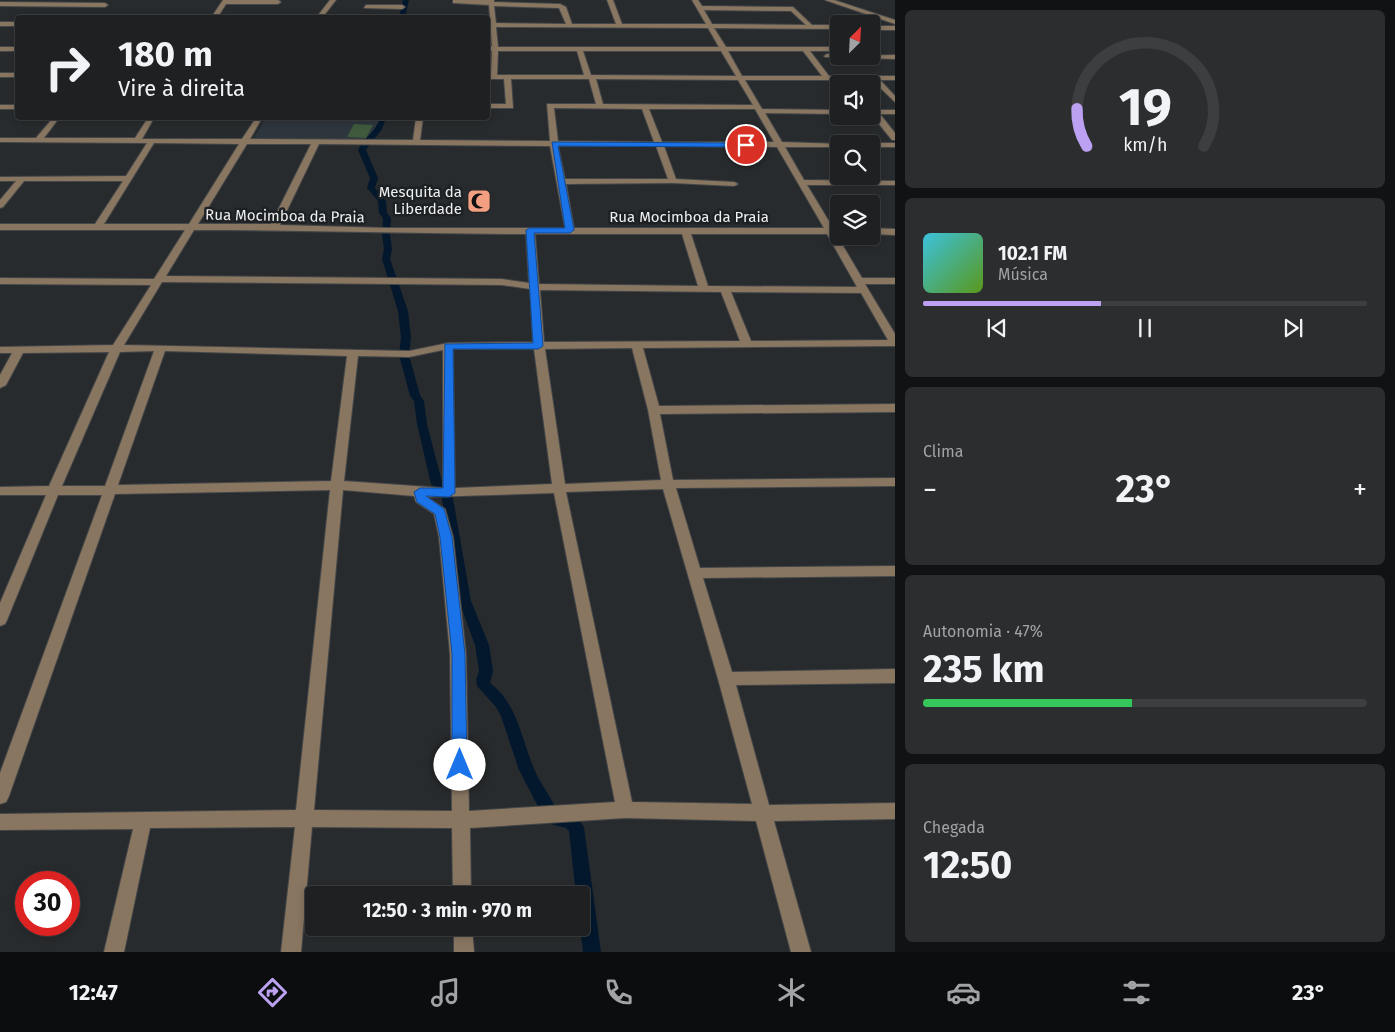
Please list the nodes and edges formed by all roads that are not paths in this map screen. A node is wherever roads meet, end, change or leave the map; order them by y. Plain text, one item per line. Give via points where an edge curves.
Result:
1 (325, 0) edge
2 (333, 0) edge
3 (404, 0) edge
4 (456, 0) edge
5 (610, 0) edge
6 (695, 0) edge
7 (828, 0) edge
8 (226, 1) edge
9 (278, 2) dead end
10 (107, 3) edge
11 (491, 3) edge
12 (0, 4) edge
13 (366, 7) dead end
14 (699, 8) junction
15 (324, 9) junction
16 (100, 11) dead end
17 (216, 15) edge
18 (321, 15) edge
19 (892, 21) edge
20 (0, 24) edge
21 (15, 24) edge
22 (538, 26) junction
23 (570, 26) junction
24 (620, 26) junction
25 (710, 26) junction
26 (811, 27) junction
27 (830, 27) edge
28 (880, 27) edge
29 (895, 28) edge
30 (491, 30) edge
31 (539, 33) dead end
32 (541, 41) dead end
33 (543, 48) junction
34 (579, 48) junction
35 (0, 49) edge
36 (15, 49) edge
37 (491, 49) edge
38 (724, 49) junction
39 (805, 49) junction
40 (830, 49) edge
41 (809, 56) junction
42 (830, 56) edge
43 (880, 57) edge
44 (895, 57) edge
45 (0, 75) edge
46 (9, 75) junction
47 (15, 75) edge
48 (491, 77) edge
49 (507, 77) junction
50 (590, 77) junction
51 (741, 78) junction
52 (827, 78) joint
53 (880, 78) edge
54 (895, 78) edge
55 (0, 84) edge
56 (880, 84) edge
57 (895, 100) edge
58 (490, 106) edge
59 (600, 106) junction
60 (0, 107) edge
61 (15, 107) edge
62 (645, 107) junction
63 (759, 109) junction
64 (830, 112) edge
65 (880, 112) edge
66 (895, 112) edge
67 (54, 120) edge
68 (150, 120) edge
69 (258, 120) edge
70 (420, 120) edge
71 (880, 120) edge
72 (895, 138) edge
73 (0, 140) edge
74 (38, 140) junction
75 (137, 141) junction
76 (152, 141) junction
77 (243, 142) junction
78 (316, 142) junction
79 (416, 143) junction
80 (554, 144) junction
81 (659, 144) junction
82 (781, 145) junction
83 (830, 145) edge
84 (880, 145) edge
85 (895, 145) edge
86 (127, 178) junction
87 (0, 179) edge
88 (22, 179) junction
89 (673, 181) junction
90 (562, 182) junction
91 (802, 182) junction
92 (895, 183) edge
93 (734, 184) dead end
94 (0, 205) edge
95 (830, 225) edge
96 (0, 227) edge
97 (98, 227) junction
98 (274, 227) junction
99 (191, 228) junction
100 (530, 230) junction
101 (570, 230) junction
102 (830, 231) edge
103 (880, 231) edge
104 (686, 232) junction
105 (895, 232) edge
106 (841, 245) edge
107 (0, 281) edge
108 (159, 281) junction
109 (859, 281) junction
110 (895, 281) edge
111 (533, 287) junction
112 (704, 289) junction
113 (725, 289) junction
114 (864, 290) junction
115 (895, 343) edge
116 (747, 345) junction
117 (448, 346) junction
118 (538, 346) junction
119 (637, 346) junction
120 (160, 348) junction
121 (116, 349) junction
122 (0, 350) edge
123 (20, 350) junction
124 (353, 354) junction
125 (0, 385) edge
126 (895, 408) edge
127 (654, 410) junction
128 (895, 482) edge
129 (668, 484) junction
130 (337, 485) junction
131 (559, 488) junction
132 (110, 489) junction
133 (54, 490) junction
134 (0, 491) edge
135 (420, 492) junction
136 (449, 493) junction
137 (895, 571) edge
138 (694, 573) junction
139 (0, 620) edge
140 (895, 676) edge
141 (726, 679) junction
142 (0, 796) edge
143 (625, 810) junction
144 (895, 811) edge
145 (763, 813) junction
146 (303, 818) junction
147 (460, 820) junction
148 (143, 821) junction
149 (0, 822) edge
150 (462, 886) edge
151 (463, 936) edge
152 (114, 952) edge
153 (291, 952) edge
154 (464, 952) edge
155 (801, 952) edge

1 - 15 street via 321,7
2 - 15 street
3 - 13 street via 402,10
4 - 11 street via 456,3
5 - 24 street
6 - 14 street
7 - 19 street
8 - 9 street
8 - 17 street
10 - 12 street
10 - 16 street
11 - 23 street via 560,6
11 - 30 street
14 - 25 street
14 - 26 street via 793,9
15 - 18 street
20 - 21 street
22 - 23 street
22 - 30 street
22 - 31 street
23 - 24 street
24 - 25 street
25 - 26 street
25 - 38 street
26 - 27 street
28 - 29 street
30 - 37 street
32 - 33 street
33 - 34 street
33 - 37 street
34 - 38 street
34 - 50 street
35 - 36 street
37 - 48 street
38 - 39 street
38 - 51 street
39 - 40 street
39 - 41 street
41 - 42 street
41 - 52 street
43 - 44 street
45 - 46 street
46 - 47 street
46 - 55 street
48 - 49 street
49 - 50 street
49 - 58 street via 510,106
50 - 51 street
50 - 59 street
51 - 52 street
51 - 63 street
53 - 54 street
56 - 57 street
59 - 62 street
59 - 80 street via 550,106
60 - 61 street
62 - 63 street
62 - 81 street
63 - 64 street
63 - 82 street
65 - 66 street
67 - 74 street
68 - 75 street
69 - 77 street
70 - 79 street
71 - 72 street
73 - 74 street
74 - 75 street
75 - 76 street
76 - 77 street
76 - 86 street
77 - 78 street
77 - 99 street
78 - 79 street
78 - 98 street
79 - 80 street
80 - 81 street
80 - 90 street
81 - 82 street
81 - 89 street
82 - 83 street
82 - 91 street
84 - 85 street
86 - 88 street
86 - 97 street
87 - 88 street
88 - 94 street
89 - 90 street
89 - 93 street
90 - 101 street
91 - 92 street
91 - 95 street
96 - 97 street, Rua Mocimboa da Praia
97 - 99 street, Rua Mocimboa da Praia
98 - 99 street, Rua Mocimboa da Praia
98 - 100 street, Rua Mocimboa da Praia via 386,231
99 - 108 street
100 - 101 street, Rua Mocimboa da Praia
100 - 111 street
101 - 104 street, Rua Mocimboa da Praia
102 - 104 street, Rua Mocimboa da Praia
103 - 105 street
104 - 112 street
106 - 109 street
107 - 108 street
108 - 111 street via 502,282
108 - 121 street
109 - 110 street
109 - 114 street
111 - 112 street
111 - 118 street
112 - 113 street
113 - 114 street
113 - 116 street
114 - 115 street
115 - 116 street
116 - 119 street
117 - 118 street
117 - 124 street via 409,354
117 - 136 street
118 - 119 street
118 - 131 street
119 - 127 street
120 - 121 street
120 - 124 street
120 - 132 street
121 - 123 street
121 - 133 street
122 - 123 street
123 - 125 street
124 - 130 street
126 - 127 street
127 - 129 street
128 - 129 street
129 - 131 street
129 - 138 street
130 - 132 street
130 - 135 street
130 - 146 street
131 - 136 street
131 - 143 street
132 - 133 street
132 - 142 street
133 - 134 street
133 - 139 street
135 - 136 street
135 - 147 street via 421,499 440,512 446,537 458,654
137 - 138 street
138 - 141 street
140 - 141 street
141 - 145 street
143 - 145 street
143 - 147 street
144 - 145 street
145 - 155 street
146 - 147 street
146 - 148 street
146 - 153 street
147 - 150 street
148 - 149 street
148 - 152 street
151 - 154 street

